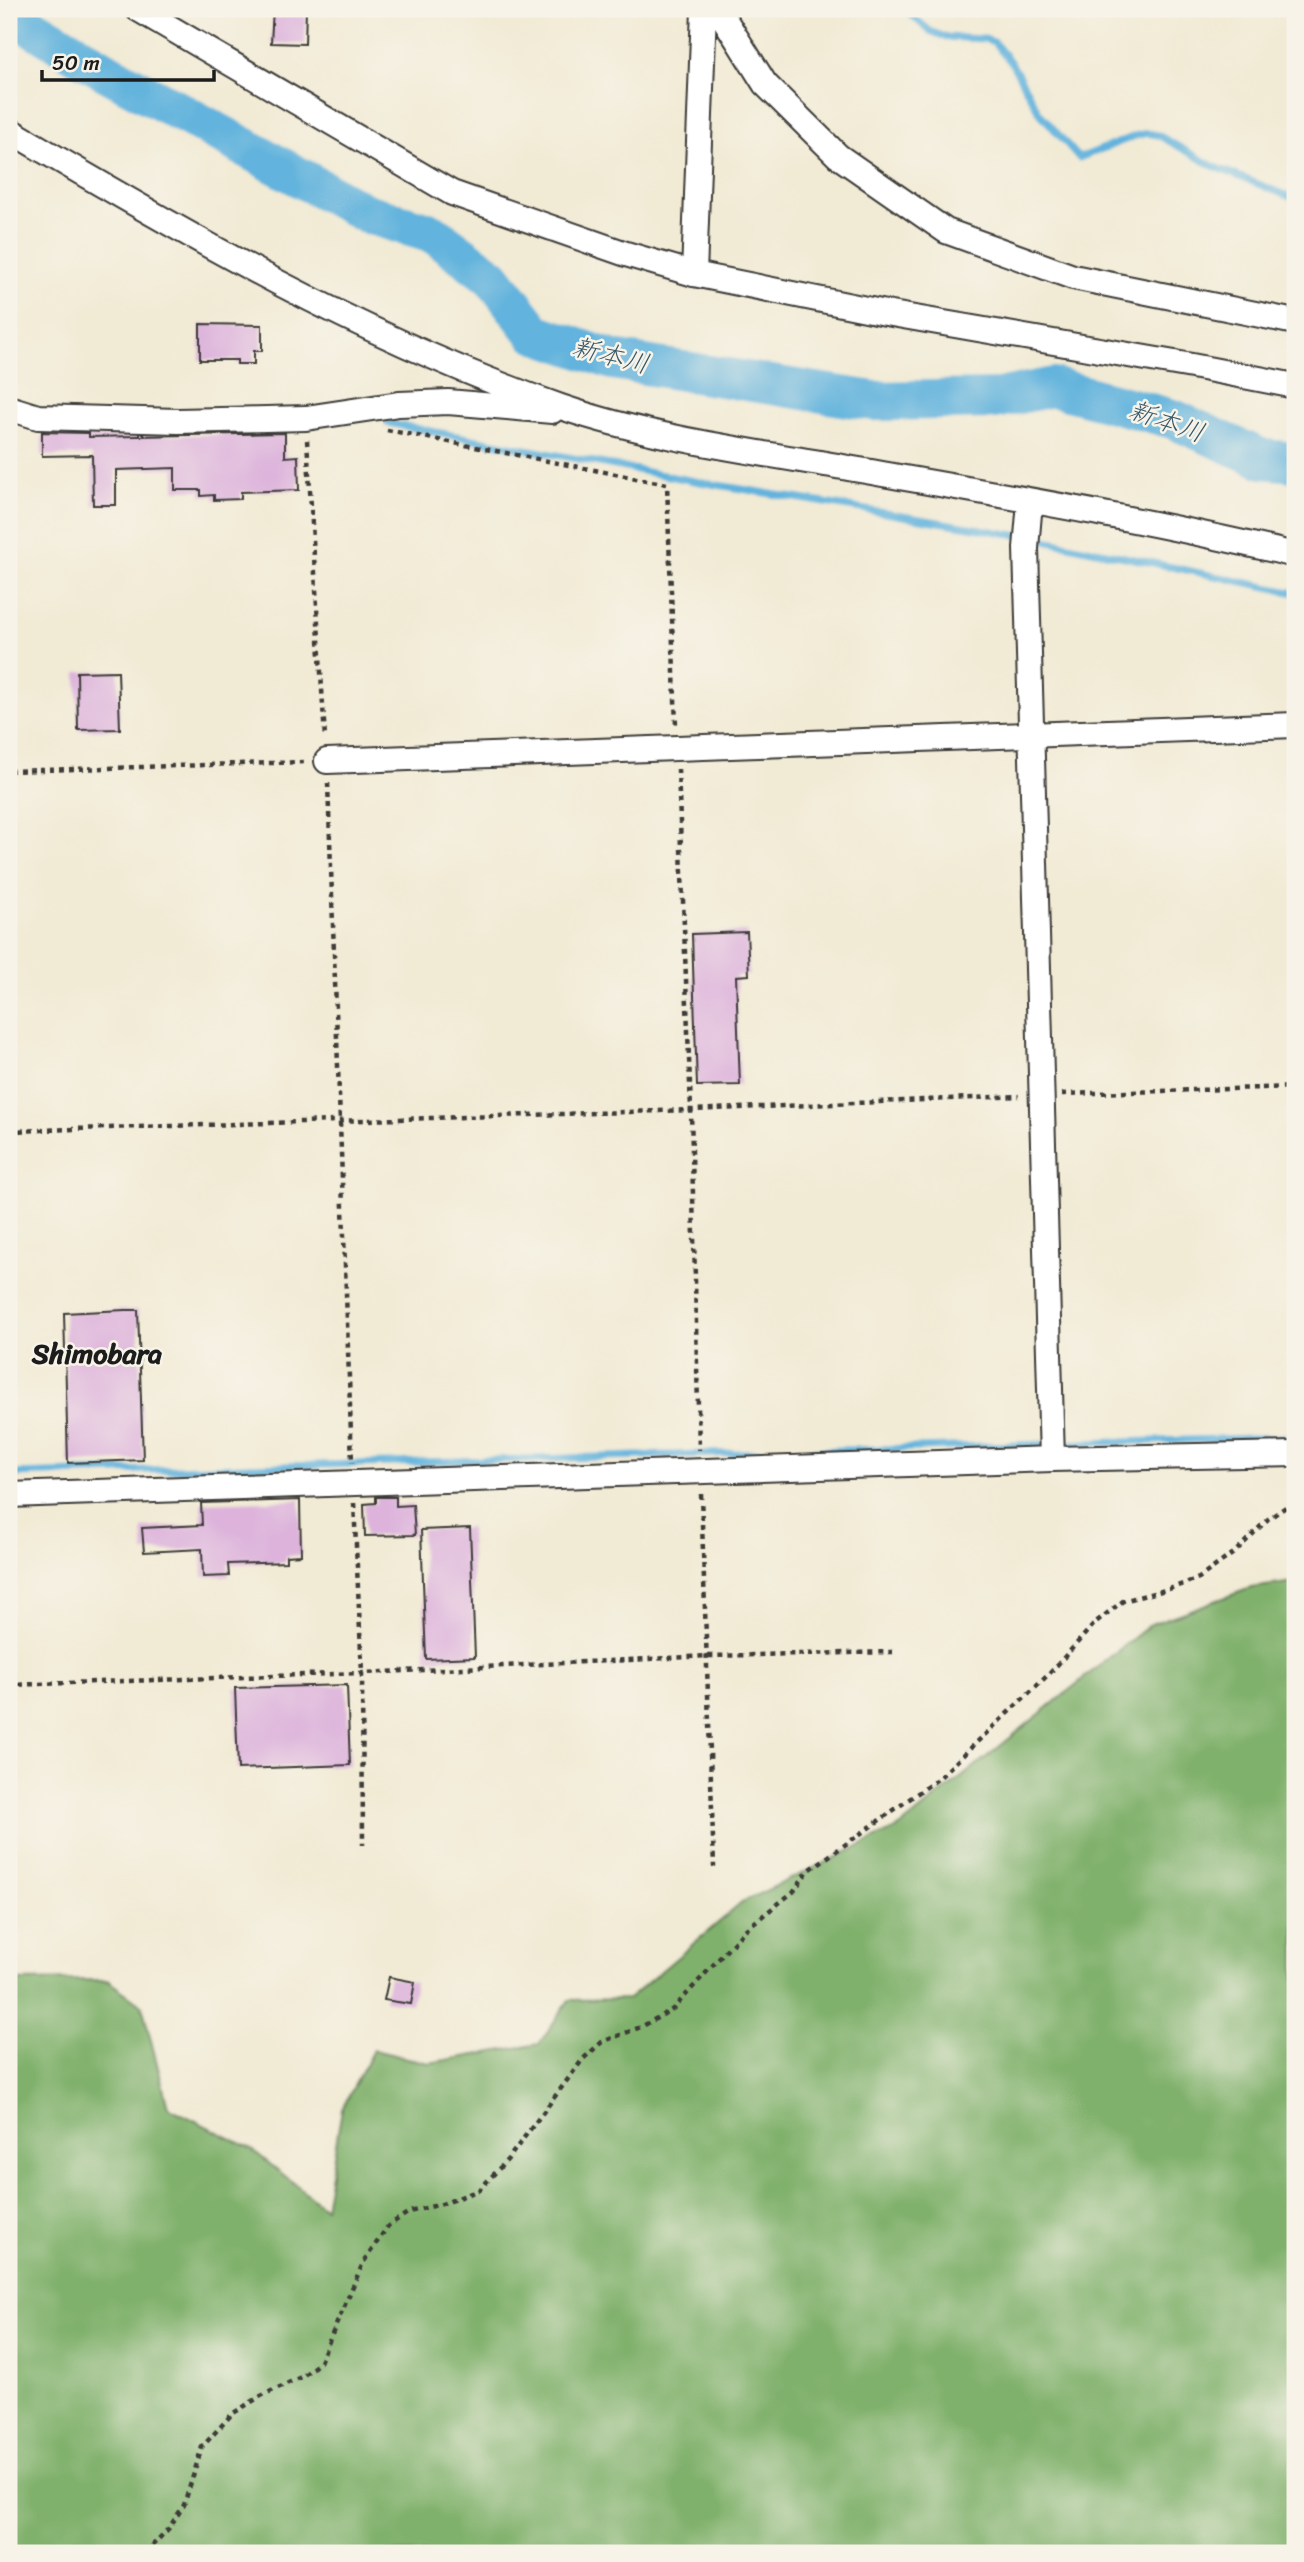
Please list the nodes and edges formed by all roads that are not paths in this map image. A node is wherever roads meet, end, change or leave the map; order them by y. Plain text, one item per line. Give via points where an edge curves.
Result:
1 (138, 9) edge
2 (704, 9) edge
3 (718, 9) edge
4 (9, 130) edge
5 (694, 274) junction
6 (1295, 322) edge
7 (1295, 386) edge
8 (562, 407) junction
9 (9, 408) edge
10 (1030, 502) junction
11 (1295, 555) edge
12 (1295, 725) edge
13 (1030, 733) junction
14 (327, 761) road end
15 (1295, 1454) edge
16 (1052, 1459) junction
17 (9, 1496) edge

1 - 5 street via 452,193
2 - 5 street
3 - 6 street via 765,84 838,156 946,231 1073,277
4 - 8 street via 277,284 453,365
5 - 7 street
8 - 9 street via 549,412 448,402 306,418 178,421 38,417
8 - 10 street via 659,435
10 - 11 street
10 - 13 street via 1026,548
12 - 13 street
13 - 14 street
13 - 16 street
15 - 16 street
16 - 17 street

